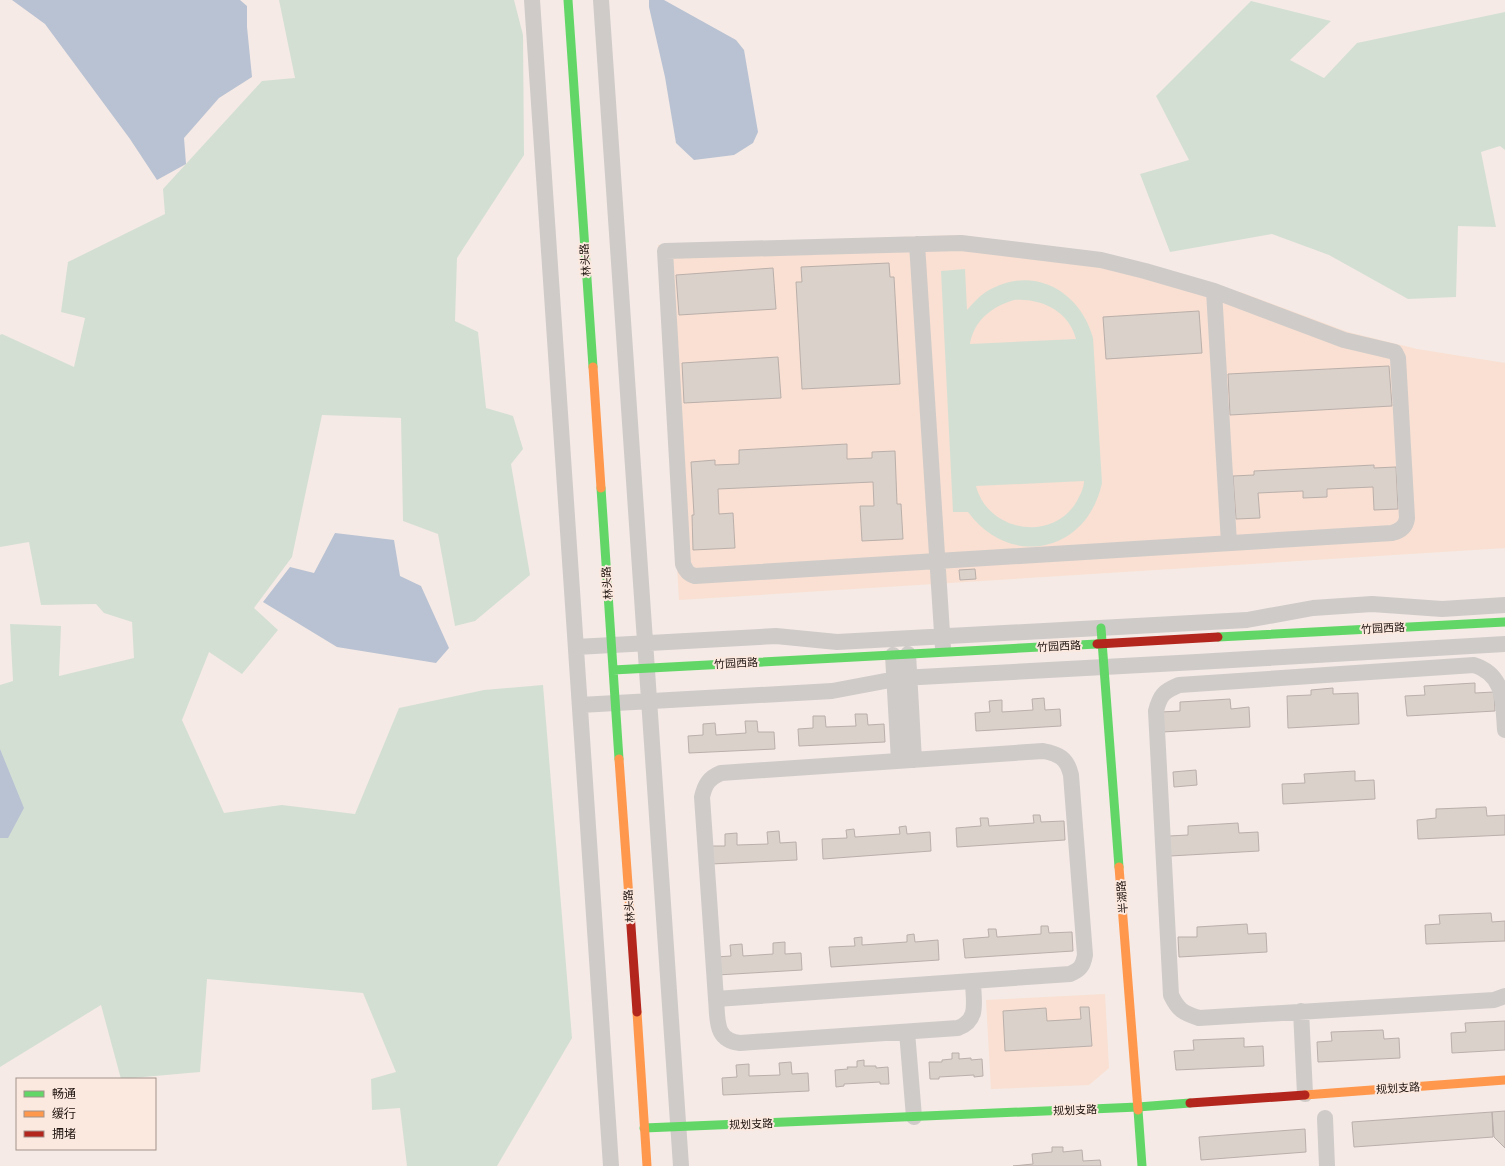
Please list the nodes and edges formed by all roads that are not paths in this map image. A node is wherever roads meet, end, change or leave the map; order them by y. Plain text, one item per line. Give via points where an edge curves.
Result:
1 (532, 0) edge
2 (568, 0) edge
3 (601, 0) edge
4 (917, 244) junction
5 (1214, 291) junction
6 (1229, 543) junction
7 (938, 561) junction
8 (1505, 605) edge
9 (1505, 622) edge
10 (1396, 628) junction
11 (1102, 636) junction
12 (646, 643) junction
13 (1505, 644) edge
14 (612, 645) junction
15 (576, 647) junction
16 (1398, 650) junction
17 (944, 652) junction
18 (901, 654) junction
19 (1104, 667) junction
20 (647, 668) junction
21 (613, 670) junction
22 (1399, 670) junction
23 (902, 679) junction
24 (650, 701) junction
25 (615, 703) junction
26 (580, 705) junction
27 (1505, 730) edge
28 (906, 760) junction
29 (973, 981) junction
30 (1505, 996) edge
31 (716, 999) junction
32 (1301, 1011) junction
33 (907, 1032) junction
34 (1505, 1080) edge
35 (1305, 1094) junction
36 (1138, 1107) junction
37 (914, 1117) junction
38 (1325, 1118) dead end
39 (678, 1127) junction
40 (644, 1128) junction
41 (611, 1166) edge
42 (647, 1166) edge
43 (681, 1166) edge
44 (1142, 1166) edge
45 (1327, 1166) edge

1 - 15 street
2 - 14 main road, 林头路
3 - 12 street
4 - 5 street via 961,243 1101,260
4 - 7 street
4 - 7 street via 665,251 683,564 686,570 695,576
5 - 6 street
5 - 6 street via 1344,340 1392,350 1398,358 1406,518 1402,529 1392,534
6 - 7 street
7 - 17 street
8 - 11 street via 1442,609 1372,604 1313,608 1247,620
9 - 10 main road, 竹园西路
10 - 11 main road, 竹园西路
10 - 16 street
11 - 12 street via 837,642 776,636
11 - 17 main road, 竹园西路
11 - 19 main road, 半湖路
12 - 14 street
12 - 20 street
13 - 16 street
14 - 15 street
14 - 21 main road, 林头路
15 - 26 street
16 - 19 street
16 - 22 street
17 - 18 main road, 竹园西路
18 - 20 main road, 竹园西路
18 - 23 street
19 - 23 street
19 - 36 main road, 半湖路
20 - 21 main road, 竹园西路
20 - 24 street
21 - 25 main road, 林头路
22 - 27 street via 1474,666 1483,668 1496,679 1502,691
22 - 32 street via 1179,685 1159,698 1156,710 1171,995 1185,1014 1199,1018
23 - 24 street via 832,691
23 - 28 street
24 - 25 street
24 - 39 street
25 - 26 street
25 - 40 main road, 林头路
26 - 41 street
28 - 29 street via 1043,751 1062,757 1069,765 1085,955 1083,964 1078,971 1070,974
28 - 31 street via 721,773 707,782 702,797
29 - 31 street
29 - 33 street via 974,1013 966,1025 958,1028
30 - 32 street via 1494,1000
31 - 33 street via 720,1033 732,1042
32 - 35 street
33 - 37 street
34 - 35 main road, 规划支路
35 - 36 main road, 规划支路
36 - 37 main road, 规划支路
36 - 44 main road, 半湖路
37 - 39 main road, 规划支路
38 - 45 street
39 - 40 main road, 规划支路
39 - 43 street
40 - 42 main road, 林头路

